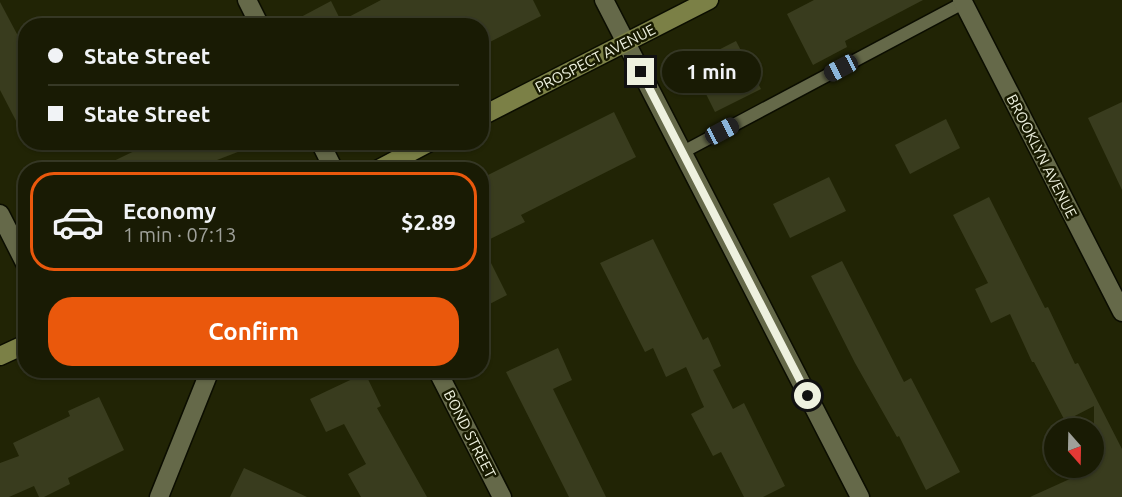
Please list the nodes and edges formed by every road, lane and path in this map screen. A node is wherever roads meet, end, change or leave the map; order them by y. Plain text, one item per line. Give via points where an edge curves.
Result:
1 (247, 0) edge
2 (604, 0) edge
3 (709, 0) edge
4 (962, 2) edge
5 (256, 18) edge
6 (626, 43) junction
7 (489, 113) edge
8 (415, 150) edge
9 (683, 152) junction
10 (392, 162) edge
11 (0, 214) edge
12 (18, 249) edge
13 (1122, 312) edge
14 (18, 348) edge
15 (0, 356) edge
16 (207, 378) edge
17 (441, 378) edge
18 (159, 497) edge
19 (502, 497) edge
20 (860, 497) edge

1 - 5 street
2 - 6 street
3 - 6 main road, PROSPECT AVENUE
4 - 9 lane
4 - 13 street, BROOKLYN AVENUE
6 - 7 main road, PROSPECT AVENUE
6 - 9 street
8 - 10 main road
9 - 20 street
11 - 12 street
14 - 15 main road
16 - 18 street
17 - 19 street, BOND STREET

